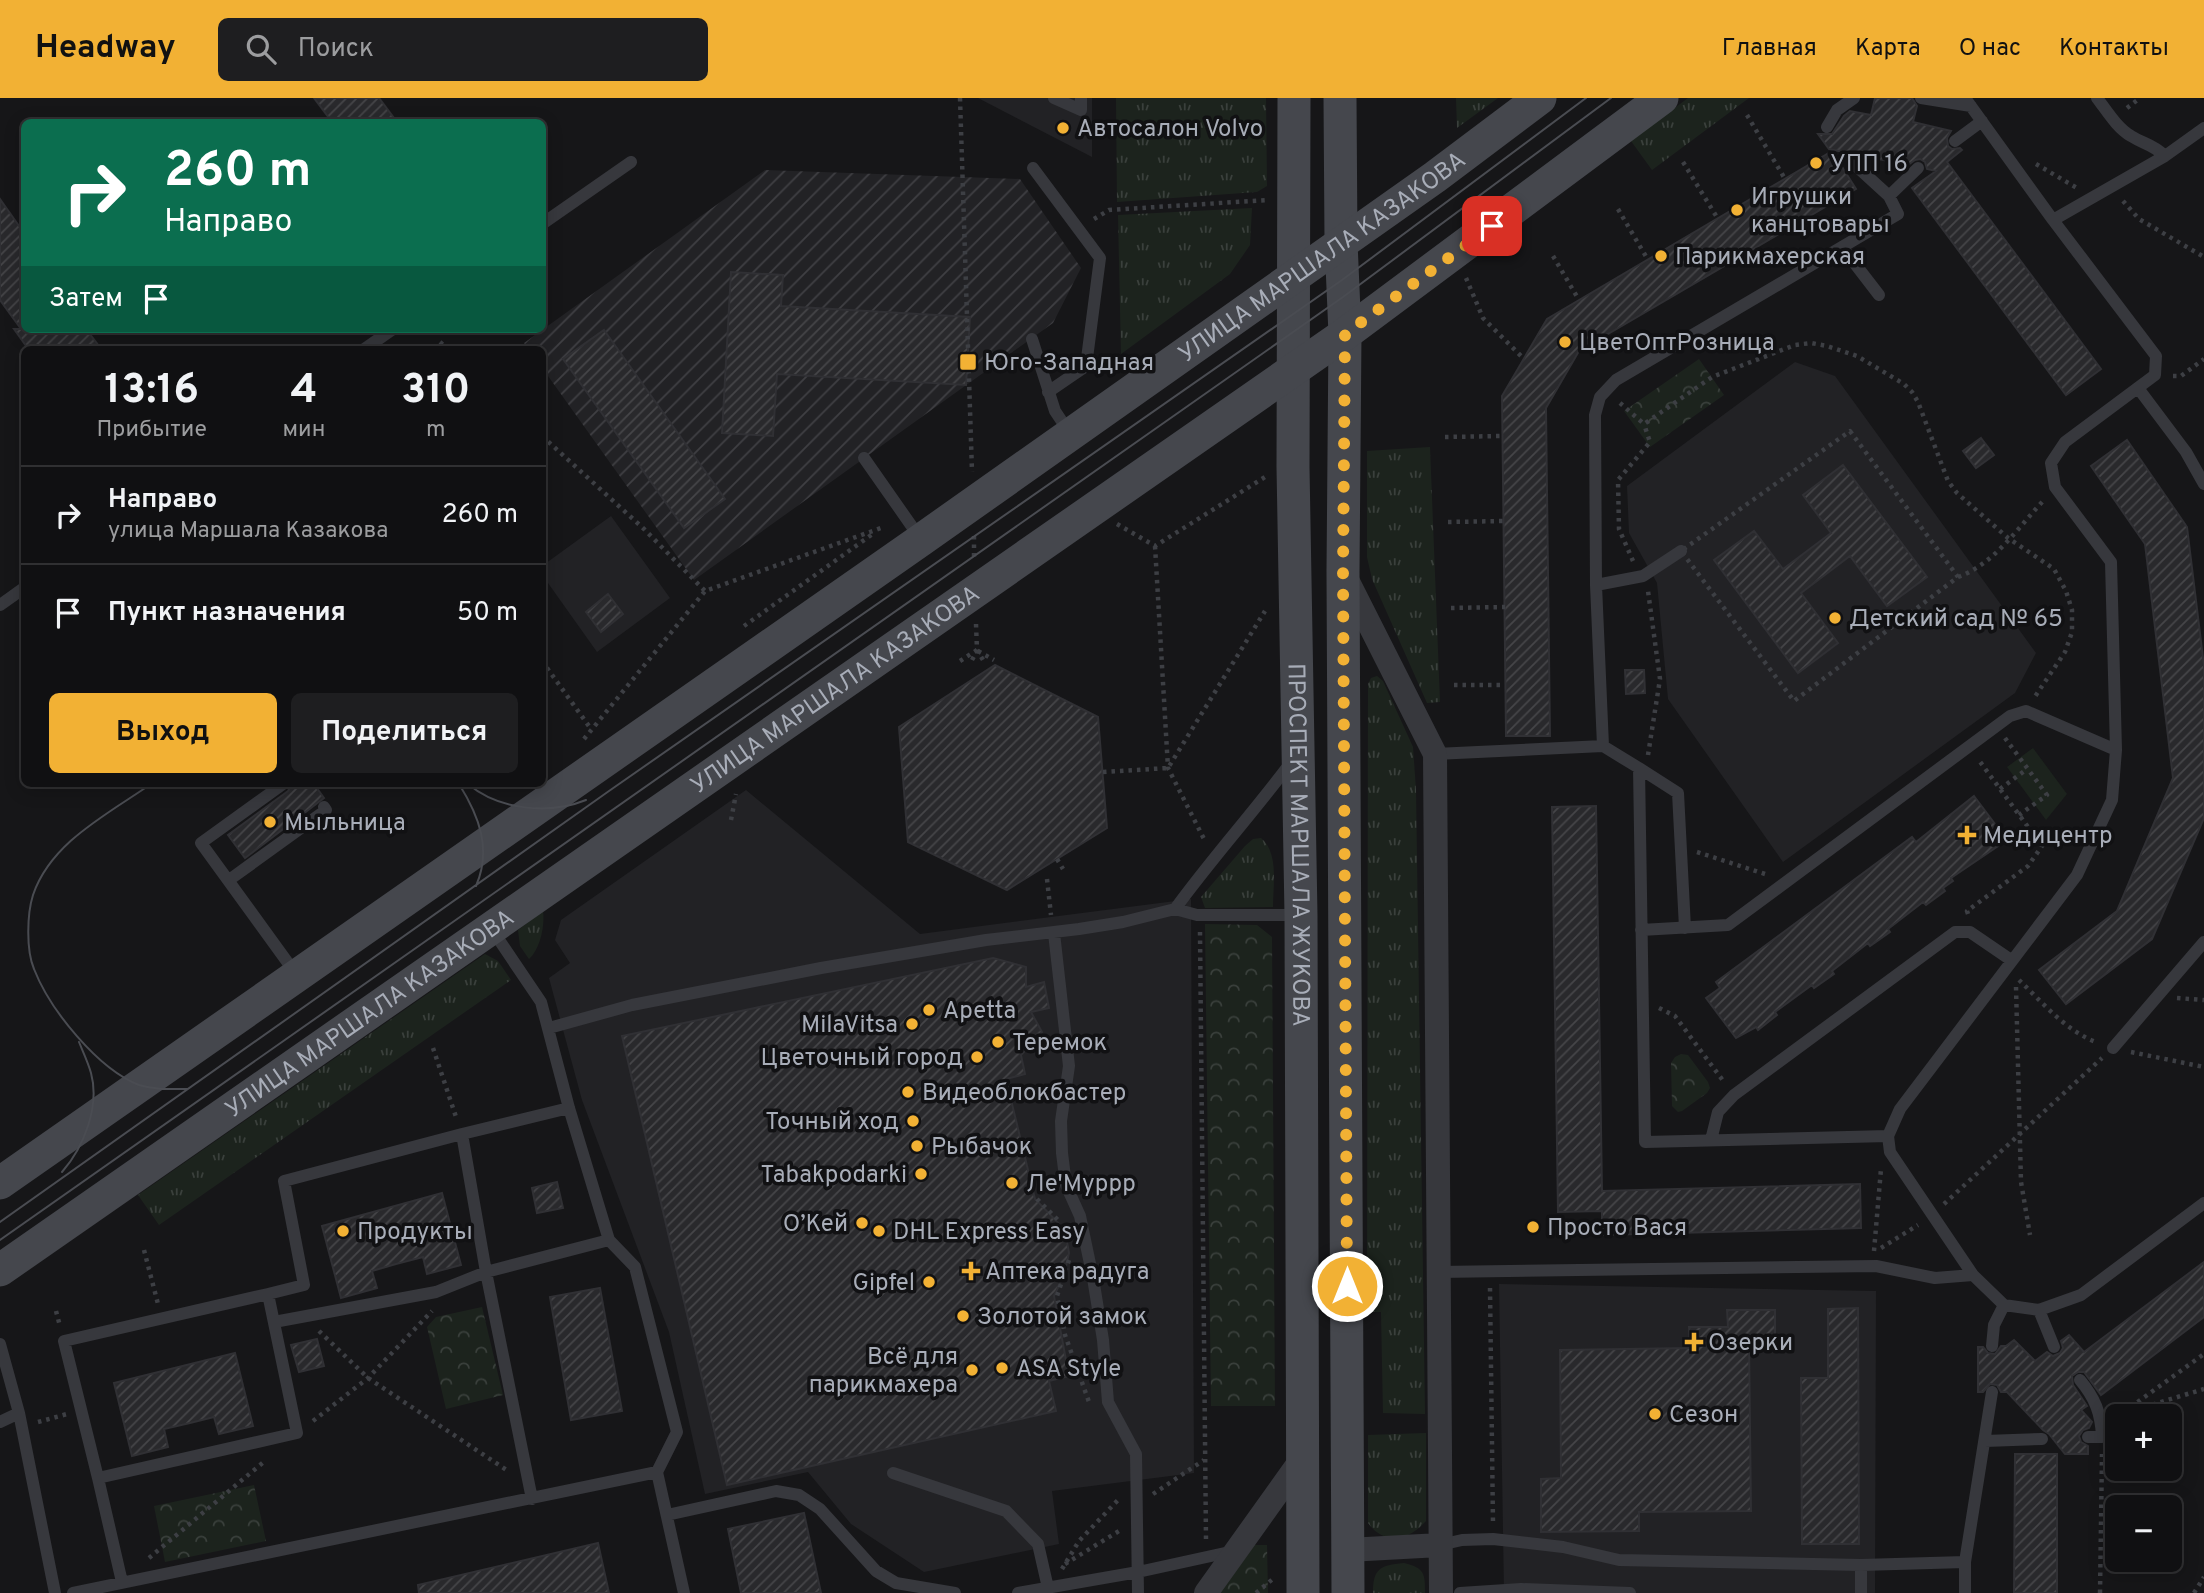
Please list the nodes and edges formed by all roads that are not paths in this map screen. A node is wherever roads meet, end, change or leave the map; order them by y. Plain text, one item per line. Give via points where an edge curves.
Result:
1 (1054, 98) edge
2 (1081, 98) edge
3 (1294, 98) edge
4 (1340, 98) edge
5 (1540, 98) edge
6 (1662, 98) edge
7 (1854, 98) edge
8 (1921, 98) edge
9 (2097, 98) edge
10 (1968, 102) edge
11 (1982, 121) junction
12 (1827, 127) dead end
13 (2204, 128) edge
14 (1955, 141) dead end
15 (2165, 156) junction
16 (631, 162) dead end
17 (1854, 164) dead end
18 (1033, 168) dead end
19 (1918, 168) dead end
20 (1889, 196) junction
21 (2053, 220) junction
22 (546, 221) edge
23 (1341, 242) junction
24 (1842, 247) junction
25 (1295, 275) junction
26 (1879, 295) dead end
27 (387, 333) edge
28 (1345, 334) junction
29 (1032, 339) dead end
30 (369, 346) edge
31 (1295, 368) junction
32 (2138, 388) junction
33 (1048, 392) junction
34 (1070, 433) junction
35 (864, 458) dead end
36 (2204, 484) edge
37 (921, 540) junction
38 (1681, 551) road end
39 (1343, 572) junction
40 (1596, 585) junction
41 (21, 589) edge
42 (0, 605) edge
43 (1603, 746) junction
44 (2116, 750) junction
45 (1298, 752) junction
46 (1435, 754) junction
47 (1639, 768) junction
48 (281, 787) edge
49 (324, 807) dead end
50 (229, 880) junction
51 (1175, 909) junction
52 (1301, 915) junction
53 (490, 928) junction
54 (1685, 928) junction
55 (1641, 930) junction
56 (1054, 933) junction
57 (2204, 942) edge
58 (2011, 960) junction
59 (297, 975) junction
60 (549, 1028) junction
61 (2113, 1048) road end
62 (569, 1108) junction
63 (462, 1134) junction
64 (1888, 1136) junction
65 (1711, 1140) junction
66 (0, 1183) edge
67 (2204, 1203) edge
68 (609, 1240) junction
69 (0, 1270) edge
70 (486, 1272) junction
71 (1438, 1272) junction
72 (1973, 1275) junction
73 (268, 1294) junction
74 (2004, 1305) junction
75 (2039, 1310) junction
76 (274, 1322) junction
77 (0, 1344) edge
78 (1992, 1346) dead end
79 (2054, 1347) dead end
80 (2080, 1380) dead end
81 (1992, 1392) dead end
82 (20, 1420) junction
83 (0, 1422) edge
84 (2088, 1437) dead end
85 (2042, 1439) dead end
86 (1985, 1441) junction
87 (1301, 1460) junction
88 (657, 1472) junction
89 (893, 1473) dead end
90 (98, 1478) junction
91 (532, 1493) junction
92 (667, 1515) junction
93 (1440, 1545) junction
94 (1348, 1550) junction
95 (1237, 1551) junction
96 (1965, 1562) junction
97 (1861, 1565) junction
98 (1138, 1572) junction
99 (122, 1582) junction
100 (1048, 1588) junction
101 (55, 1593) edge
102 (73, 1593) edge
103 (684, 1593) edge
104 (955, 1593) edge
105 (1018, 1593) edge
106 (1138, 1593) edge
107 (1206, 1593) edge
108 (1303, 1593) edge
109 (1348, 1593) edge
110 (1441, 1593) edge
111 (1460, 1593) edge
112 (1630, 1593) edge
113 (1861, 1593) edge
114 (1965, 1593) edge

1 - 2 lane via 1081,110
3 - 25 main road, ПРОСПЕКТ МАРШАЛА ЖУКОВА
4 - 23 main road, ПРОСПЕКТ МАРШАЛА ЖУКОВА
5 - 23 main road, УЛИЦА МАРШАЛА КАЗАКОВА
6 - 28 main road, УЛИЦА МАРШАЛА КАЗАКОВА
7 - 12 lane via 1837,110
8 - 10 lane
9 - 15 lane via 2131,136 2154,145
10 - 11 lane
11 - 14 lane
11 - 21 lane
13 - 15 lane
15 - 21 lane
16 - 22 lane
17 - 20 lane
18 - 33 lane via 1100,258 1086,366
19 - 20 lane
20 - 24 lane via 1898,214
21 - 32 lane via 2156,356 2155,375
23 - 25 main road, УЛИЦА МАРШАЛА КАЗАКОВА
23 - 28 main road, ПРОСПЕКТ МАРШАЛА ЖУКОВА
24 - 26 lane
24 - 40 lane via 1616,380 1600,397 1595,415
25 - 31 main road, ПРОСПЕКТ МАРШАЛА ЖУКОВА
25 - 34 main road, УЛИЦА МАРШАЛА КАЗАКОВА
27 - 30 lane
28 - 31 main road, УЛИЦА МАРШАЛА КАЗАКОВА
28 - 39 main road, ПРОСПЕКТ МАРШАЛА ЖУКОВА
29 - 33 lane
31 - 45 main road, ПРОСПЕКТ МАРШАЛА ЖУКОВА
31 - 53 main road, УЛИЦА МАРШАЛА КАЗАКОВА
32 - 36 lane
32 - 44 lane via 2065,442 2051,463 2055,487 2111,562
33 - 34 lane
34 - 37 main road, УЛИЦА МАРШАЛА КАЗАКОВА
35 - 37 lane
37 - 59 main road, УЛИЦА МАРШАЛА КАЗАКОВА
38 - 40 lane via 1643,576
39 - 46 street
39 - 94 main road, ПРОСПЕКТ МАРШАЛА ЖУКОВА
40 - 43 lane
41 - 42 lane
43 - 46 lane
43 - 47 lane
44 - 54 lane via 2026,711 2010,716 1728,925
44 - 58 lane via 2112,800 2077,876
45 - 51 lane
45 - 52 main road, ПРОСПЕКТ МАРШАЛА ЖУКОВА
46 - 71 street
47 - 54 lane via 1678,793
47 - 55 lane
48 - 50 lane via 201,843
49 - 50 lane via 326,810
50 - 59 lane
51 - 52 lane via 1198,915
51 - 56 lane
52 - 87 main road, ПРОСПЕКТ МАРШАЛА ЖУКОВА
53 - 60 lane via 541,1002
53 - 69 main road, УЛИЦА МАРШАЛА КАЗАКОВА
54 - 55 lane
55 - 65 lane via 1645,1142
56 - 60 lane via 821,968 632,1005
56 - 98 lane via 1069,1066 1061,1121 1066,1185 1080,1216 1093,1278 1108,1402 1136,1454
57 - 61 lane
58 - 64 lane via 1900,1109
58 - 65 lane via 1970,932 1955,932 1734,1095 1718,1112
59 - 66 main road, УЛИЦА МАРШАЛА КАЗАКОВА
60 - 62 lane
62 - 63 lane
62 - 68 lane
63 - 70 lane
63 - 73 lane via 284,1181 304,1285
64 - 65 lane
64 - 72 lane via 1890,1152
67 - 75 lane via 2081,1295
68 - 70 lane
68 - 88 lane via 635,1267 677,1432
70 - 76 lane via 436,1292
70 - 91 lane
71 - 72 lane via 1876,1266 1935,1278
71 - 93 street
72 - 74 lane
73 - 76 lane
73 - 90 lane via 64,1341
74 - 75 lane
74 - 78 lane via 1994,1325
75 - 79 lane
76 - 90 lane via 297,1433
77 - 82 lane
80 - 84 lane via 2094,1396 2101,1416 2102,1437
81 - 86 lane
82 - 83 lane
82 - 101 lane
85 - 86 lane
86 - 96 lane
87 - 95 street
87 - 108 main road, ПРОСПЕКТ МАРШАЛА ЖУКОВА
88 - 91 lane
88 - 92 lane
89 - 100 lane via 1006,1511 1038,1544
90 - 99 lane
91 - 99 lane
92 - 103 lane
92 - 104 lane via 776,1491 799,1495 820,1509 876,1571 896,1583
93 - 94 street
93 - 97 lane via 1493,1539 1563,1547 1619,1560
93 - 110 street
94 - 109 main road, ПРОСПЕКТ МАРШАЛА ЖУКОВА
95 - 98 lane
95 - 107 street
96 - 97 lane
96 - 114 lane
97 - 113 lane
98 - 100 lane
98 - 106 lane
99 - 102 lane
100 - 105 lane
111 - 112 lane via 1521,1589

